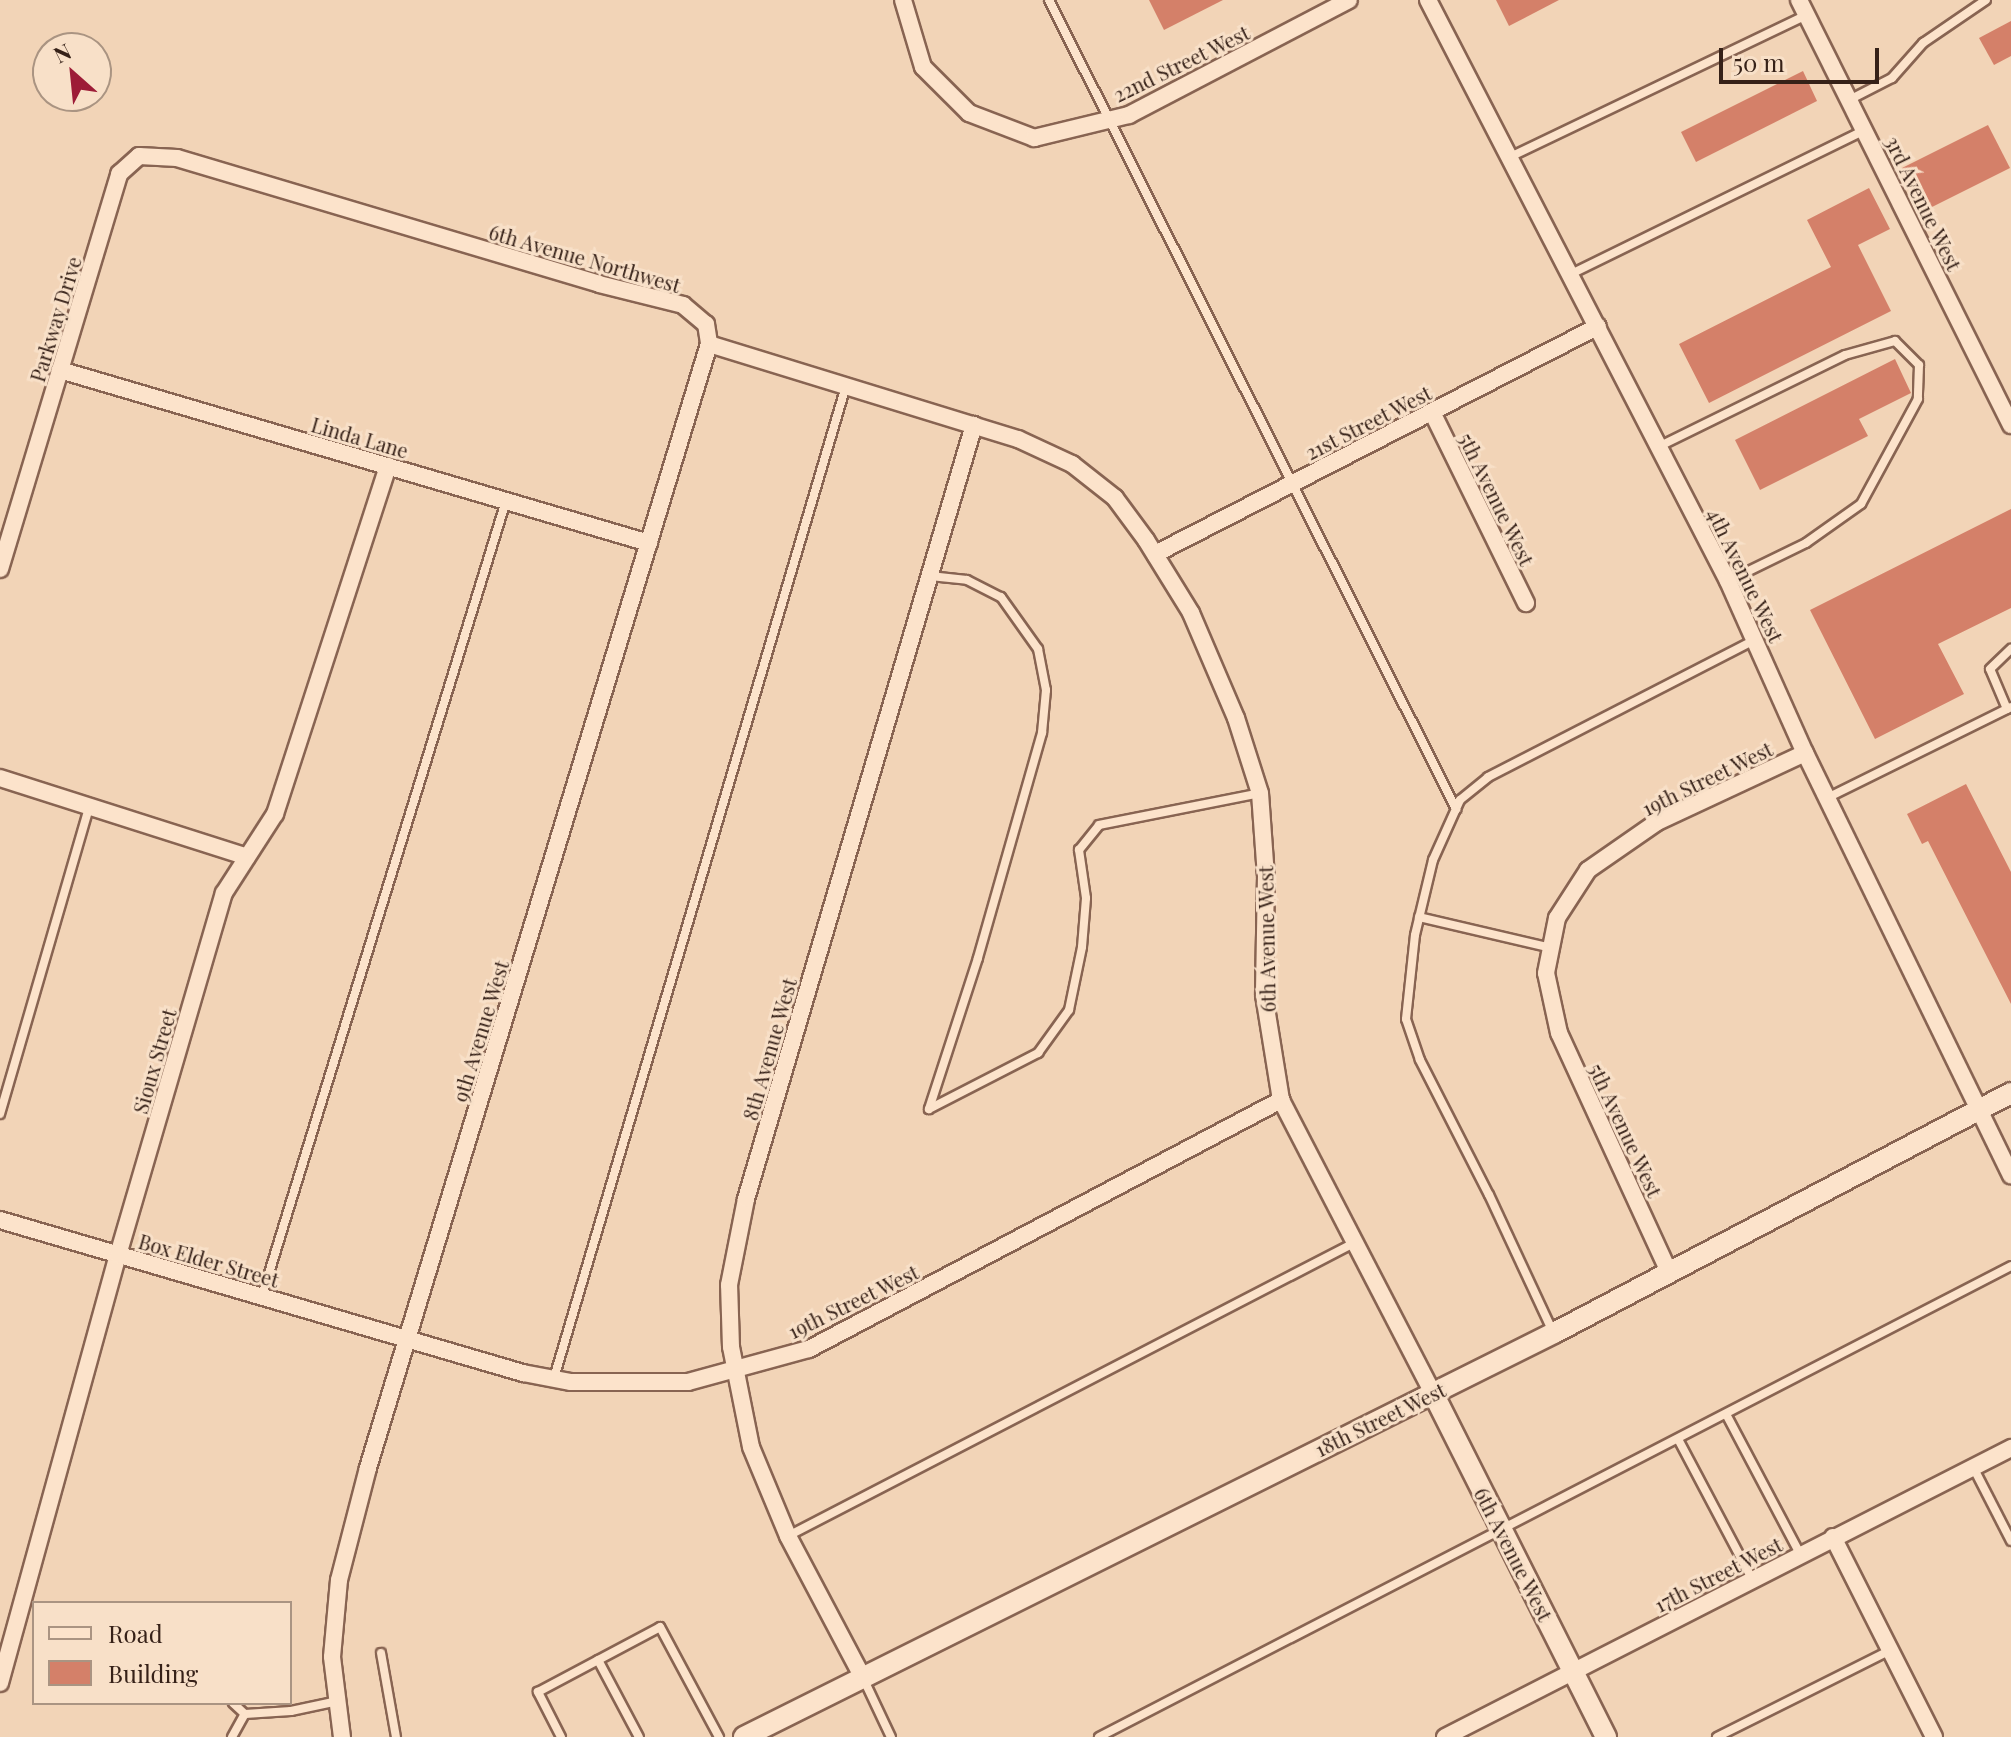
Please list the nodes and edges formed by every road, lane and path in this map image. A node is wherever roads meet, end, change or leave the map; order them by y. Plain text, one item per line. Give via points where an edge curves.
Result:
1 (903, 0) edge
2 (1049, 0) edge
3 (1349, 0) edge
4 (1428, 0) edge
5 (1986, 0) edge
6 (1802, 7) edge
7 (1851, 99) junction
8 (1108, 120) junction
9 (1866, 130) junction
10 (1510, 157) junction
11 (209, 167) joint
12 (1571, 274) junction
13 (1598, 326) junction
14 (709, 344) junction
15 (60, 370) junction
16 (846, 386) junction
17 (1432, 412) junction
18 (974, 425) junction
19 (2011, 425) edge
20 (1660, 446) junction
21 (388, 466) junction
22 (1293, 483) junction
23 (506, 501) junction
24 (649, 543) junction
25 (1155, 554) junction
26 (0, 569) edge
27 (930, 576) junction
28 (1728, 581) junction
29 (1526, 603) dead end
30 (1756, 640) junction
31 (2011, 649) edge
32 (2009, 708) edge
33 (1805, 753) junction
34 (0, 778) edge
35 (1260, 793) junction
36 (1827, 798) junction
37 (89, 807) junction
38 (1456, 809) junction
39 (247, 857) junction
40 (1419, 917) junction
41 (1551, 948) junction
42 (1552, 1002) joint
43 (2011, 1093) edge
44 (1281, 1100) junction
45 (1978, 1110) junction
46 (0, 1114) edge
47 (2011, 1176) edge
48 (0, 1220) edge
49 (1356, 1241) junction
50 (118, 1255) junction
51 (2011, 1266) edge
52 (1669, 1272) junction
53 (262, 1297) junction
54 (1554, 1333) junction
55 (407, 1339) junction
56 (735, 1369) junction
57 (554, 1379) junction
58 (1433, 1393) junction
59 (1726, 1414) junction
60 (1678, 1439) junction
61 (2011, 1448) edge
62 (1973, 1467) junction
63 (1502, 1531) junction
64 (788, 1536) junction
65 (1833, 1537) junction
66 (2011, 1541) edge
67 (1800, 1554) junction
68 (1752, 1579) junction
69 (27, 1610) edge
70 (1889, 1651) junction
71 (381, 1653) dead end
72 (598, 1660) junction
73 (1573, 1671) junction
74 (862, 1676) junction
75 (0, 1683) edge
76 (338, 1701) junction
77 (235, 1705) edge
78 (245, 1714) junction
79 (232, 1737) edge
80 (342, 1737) edge
81 (396, 1737) edge
82 (561, 1737) edge
83 (639, 1737) edge
84 (719, 1737) edge
85 (744, 1737) edge
86 (891, 1737) edge
87 (1099, 1737) edge
88 (1445, 1737) edge
89 (1606, 1737) edge
90 (1717, 1737) edge
91 (1934, 1737) edge

1 - 8 street, 22nd Street West via 923,67 969,113 1034,138
2 - 8 lane
3 - 8 street, 22nd Street West via 1129,115
4 - 10 street, 4th Avenue West
5 - 7 lane via 1923,43 1892,78
6 - 7 street, 3rd Avenue West
6 - 10 lane
7 - 9 street, 3rd Avenue West
8 - 22 lane
9 - 12 lane
9 - 19 street, 3rd Avenue West
10 - 12 street, 4th Avenue West
11 - 14 street, 6th Avenue Northwest via 683,305 706,324
11 - 15 street, Parkway Drive via 139,156 119,174
12 - 13 street, 4th Avenue West
13 - 17 street, 21st Street West
13 - 20 street, 4th Avenue West
14 - 16 street
14 - 24 street, 9th Avenue West
15 - 21 street, Linda Lane
15 - 26 street, Parkway Drive
16 - 18 street
16 - 57 lane
17 - 22 street, 21st Street West
17 - 29 street, 5th Avenue West
18 - 25 street, 6th Avenue West via 1072,464 1115,498
18 - 27 street, 8th Avenue West
20 - 28 street, 4th Avenue West
20 - 28 lane via 1845,355 1895,341 1919,365 1918,399 1861,504 1806,543
21 - 23 street, Linda Lane
21 - 39 street, Sioux Street via 275,814
22 - 25 street, 21st Street West
22 - 38 lane
23 - 24 street, Linda Lane
23 - 53 lane
24 - 55 street, 9th Avenue West
25 - 35 street, 6th Avenue West via 1191,613 1236,718
27 - 35 lane via 967,580 1001,597 1038,649 1046,690 1038,748 929,1109 1038,1053 1069,1010 1086,898 1079,850 1099,825
27 - 56 street, 8th Avenue West via 746,1199 729,1285
28 - 30 street, 4th Avenue West
30 - 33 street, 4th Avenue West
30 - 38 lane via 1488,777
31 - 32 lane via 1990,669
32 - 36 lane
33 - 36 street, 4th Avenue West
33 - 41 street, 19th Street West via 1657,822 1588,870 1557,918
34 - 37 street
35 - 44 street, 6th Avenue West via 1266,876 1264,995
36 - 45 street, 4th Avenue West
37 - 39 street
37 - 46 lane
38 - 40 lane via 1433,860
39 - 50 street, Sioux Street via 224,893
40 - 41 lane
40 - 54 lane via 1406,1019 1420,1060
41 - 42 street, 19th Street West via 1546,973
42 - 52 street, 5th Avenue West via 1559,1033
43 - 45 street, 18th Street West
44 - 49 street, 6th Avenue West
44 - 56 street, 19th Street West via 809,1349
45 - 47 street, 4th Avenue West
45 - 52 street, 18th Street West
48 - 50 street, Box Elder Street
49 - 58 street, 6th Avenue West
49 - 64 lane
50 - 53 street, Box Elder Street
50 - 69 street, Sioux Street
51 - 59 lane
52 - 54 street, 18th Street West
53 - 55 street, Box Elder Street
54 - 58 street, 18th Street West
55 - 57 street, 19th Street West
55 - 76 street, 9th Avenue West via 339,1580 332,1657
56 - 57 street, 19th Street West via 688,1382
56 - 64 street, 8th Avenue West via 751,1447
58 - 63 street, 6th Avenue West
58 - 74 street, 18th Street West
59 - 60 lane
59 - 67 lane
60 - 63 lane
60 - 68 lane
61 - 62 street, 17th Street West
62 - 65 street, 17th Street West
62 - 66 lane
63 - 73 street, 6th Avenue West
63 - 87 lane
64 - 74 street, 8th Avenue West
65 - 67 street, 17th Street West
65 - 70 street
67 - 68 street, 17th Street West
68 - 73 street, 17th Street West
69 - 75 street, Sioux Street
70 - 90 lane
70 - 91 street
71 - 81 lane
72 - 82 lane via 538,1692
72 - 83 lane
72 - 84 lane via 660,1627
73 - 88 street, 17th Street West
73 - 89 street, 6th Avenue West
74 - 85 street, 18th Street West
74 - 86 lane
76 - 78 lane
76 - 80 street, 9th Avenue West
77 - 78 lane
78 - 79 lane

